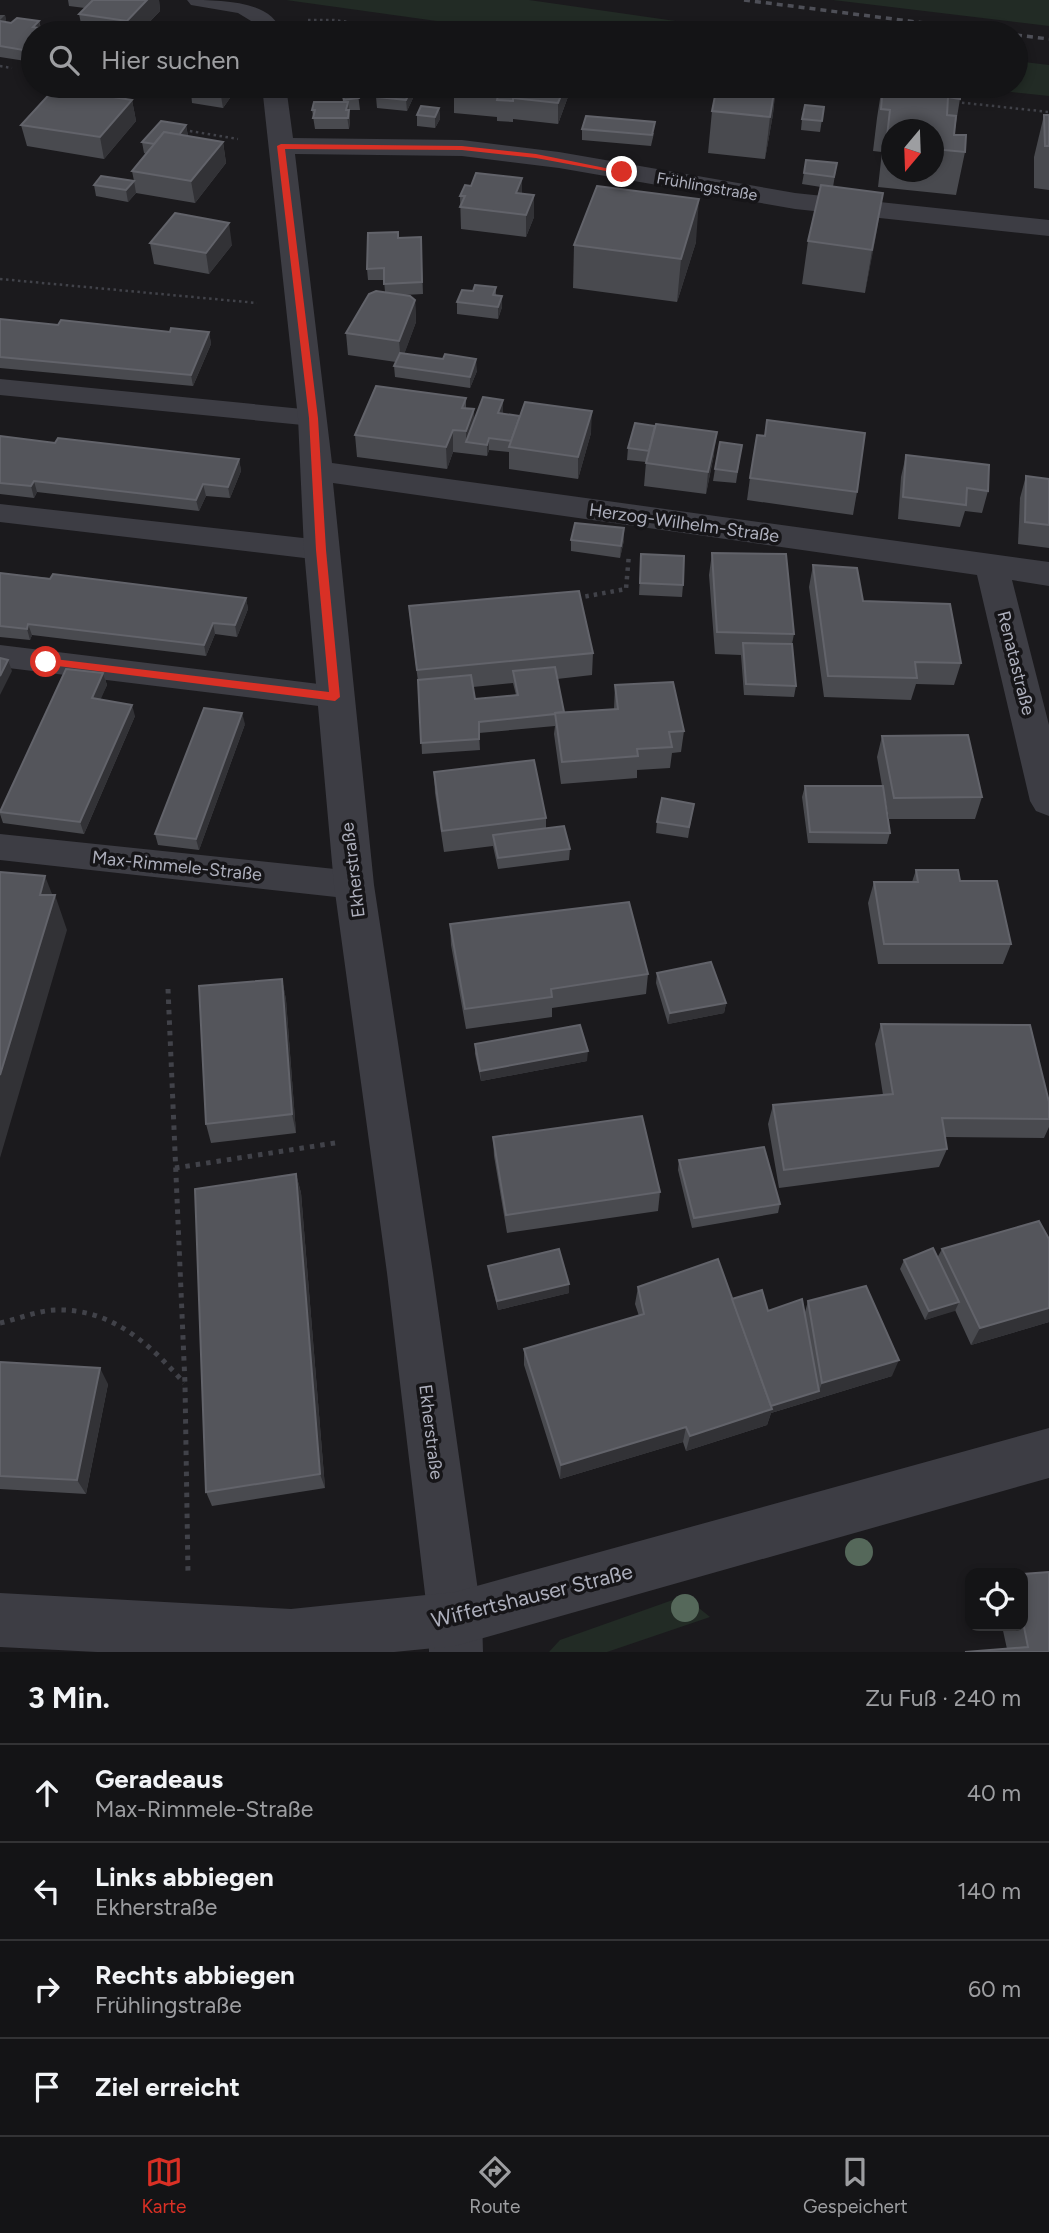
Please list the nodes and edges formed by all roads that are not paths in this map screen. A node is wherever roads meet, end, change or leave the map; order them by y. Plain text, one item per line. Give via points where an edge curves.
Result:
1 (199, 0) edge
2 (261, 21) edge
3 (275, 98) edge
4 (281, 146) junction
5 (1049, 229) edge
6 (0, 387) edge
7 (313, 418) junction
8 (318, 471) junction
9 (0, 513) edge
10 (321, 550) junction
11 (992, 566) junction
12 (1049, 574) edge
13 (0, 656) edge
14 (335, 697) junction
15 (1049, 801) edge
16 (0, 847) edge
17 (354, 885) junction
18 (1049, 1453) edge
19 (0, 1620) edge
20 (455, 1636) edge

1 - 2 street via 245,7
3 - 4 street, Ekherstraße
4 - 5 street, Frühlingstraße via 462,148 795,201
4 - 7 street, Ekherstraße
6 - 7 lane
7 - 8 street, Ekherstraße
8 - 10 street, Ekherstraße
8 - 11 street, Herzog-Wilhelm-Straße
9 - 10 lane
10 - 14 street, Ekherstraße
11 - 12 street, Herzog-Wilhelm-Straße
11 - 15 street, Renatastraße
13 - 14 lane
14 - 17 street, Ekherstraße
16 - 17 lane, Max-Rimmele-Straße
17 - 20 street, Ekherstraße
18 - 20 street, Wiffertshauser Straße
19 - 20 street, Wiffertshauser Straße via 291,1636

